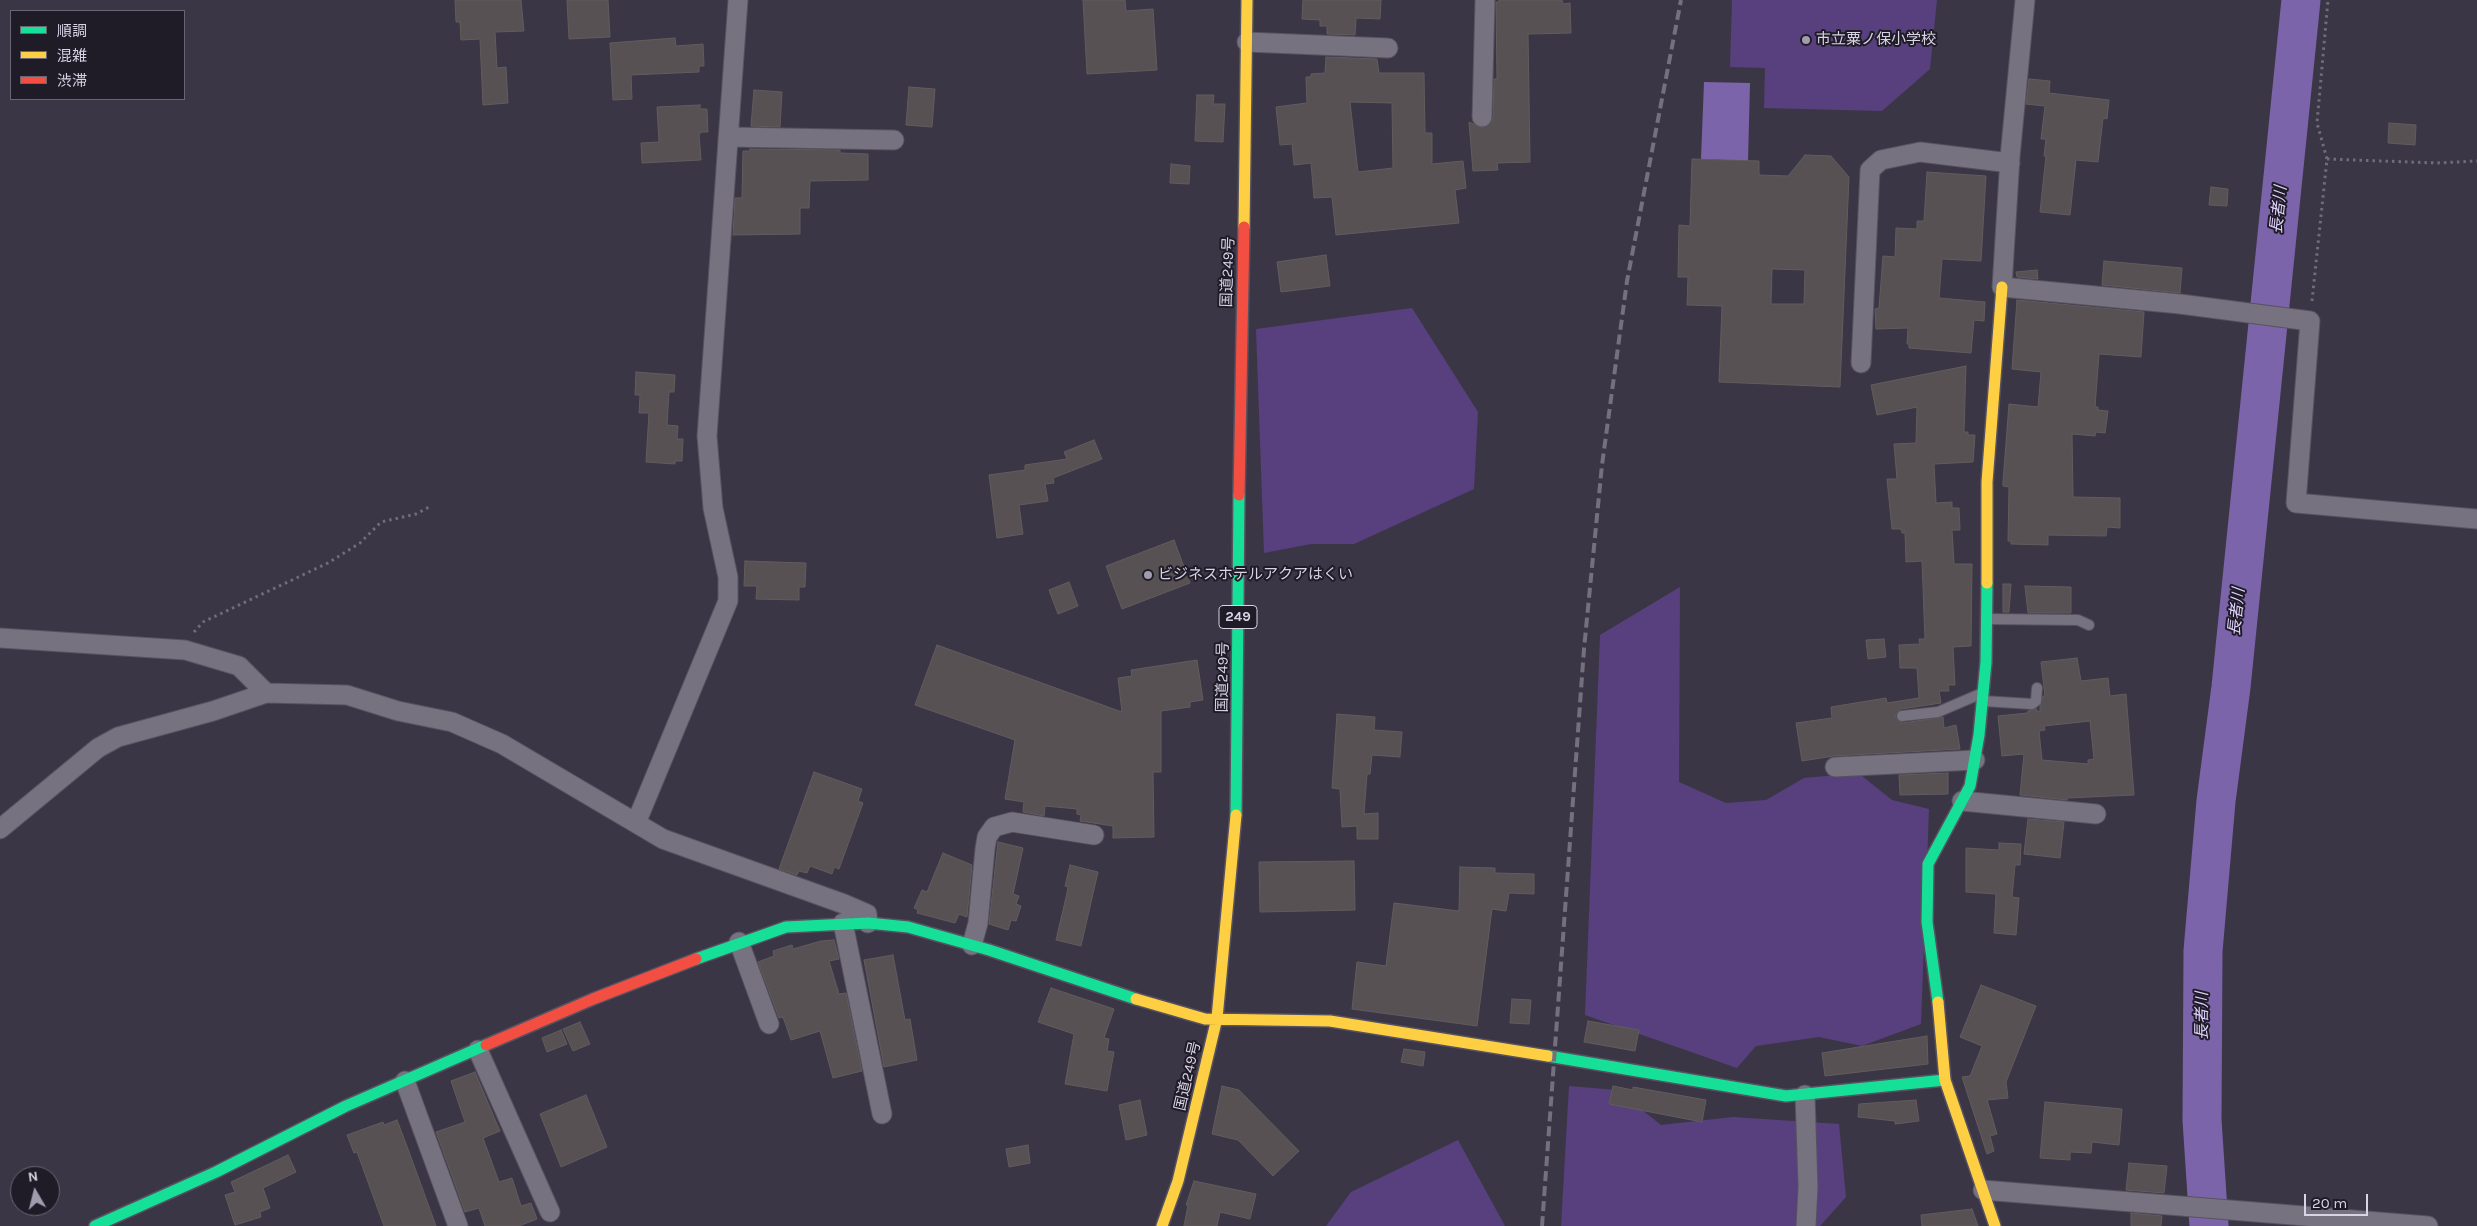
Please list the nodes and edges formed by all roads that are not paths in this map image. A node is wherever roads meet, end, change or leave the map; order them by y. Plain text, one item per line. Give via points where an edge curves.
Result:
1 (738, 0) edge
2 (1247, 0) edge
3 (1485, 0) edge
4 (2025, 0) edge
5 (1247, 42) junction
6 (1388, 48) dead end
7 (1482, 117) dead end
8 (728, 137) junction
9 (894, 140) dead end
10 (2010, 163) junction
11 (2002, 287) junction
12 (1861, 363) dead end
13 (2477, 519) edge
14 (1987, 619) junction
15 (2089, 625) dead end
16 (0, 638) edge
17 (2037, 688) dead end
18 (266, 693) junction
19 (1983, 697) junction
20 (1902, 716) dead end
21 (1975, 760) junction
22 (1835, 766) dead end
23 (1962, 801) junction
24 (2096, 814) dead end
25 (636, 823) junction
26 (0, 829) edge
27 (1094, 835) dead end
28 (868, 922) junction
29 (843, 923) junction
30 (739, 942) junction
31 (972, 945) junction
32 (1217, 1018) junction
33 (769, 1024) dead end
34 (478, 1050) junction
35 (1945, 1080) junction
36 (405, 1081) junction
37 (1805, 1095) junction
38 (882, 1114) dead end
39 (1983, 1190) junction
40 (550, 1212) dead end
41 (95, 1226) edge
42 (458, 1226) edge
43 (1162, 1226) edge
44 (1806, 1226) edge
45 (1995, 1226) edge
46 (2428, 1226) edge

1 - 8 street
2 - 5 main road, 国道249号 / 249
3 - 7 street
4 - 10 street
5 - 6 street
5 - 32 main road, 国道249号 / 249 via 1236,810
8 - 9 street
8 - 25 street via 708,436 713,508 728,577 728,601
10 - 11 street
10 - 12 street via 1920,152 1881,160 1870,170
11 - 13 street via 2180,304 2310,322 2296,503
11 - 14 main road via 1987,482
14 - 15 lane via 2078,620
14 - 19 main road
16 - 18 street via 185,650 239,666
17 - 19 lane via 2036,702 2032,704
18 - 25 street via 347,695 398,711 452,722 502,744
18 - 26 street via 118,737 98,748
19 - 20 lane via 1938,712
19 - 21 main road
21 - 22 street
21 - 23 main road via 1970,786
23 - 24 street
23 - 35 main road via 1928,864 1927,922 1942,1027
25 - 28 street via 663,839 867,914
27 - 31 street via 1012,822 994,827 984,849 978,923
28 - 29 main road
28 - 31 main road via 908,927
29 - 30 main road via 786,927
29 - 38 street
30 - 33 street
30 - 34 main road via 593,999
31 - 32 main road via 1110,992 1205,1019
32 - 37 main road via 1330,1022 1747,1091
32 - 43 main road, 国道249号 / 249 via 1178,1181
34 - 36 main road
34 - 40 street
35 - 37 main road
35 - 39 main road
36 - 41 main road
36 - 42 street
37 - 44 street
39 - 45 main road
39 - 46 street

